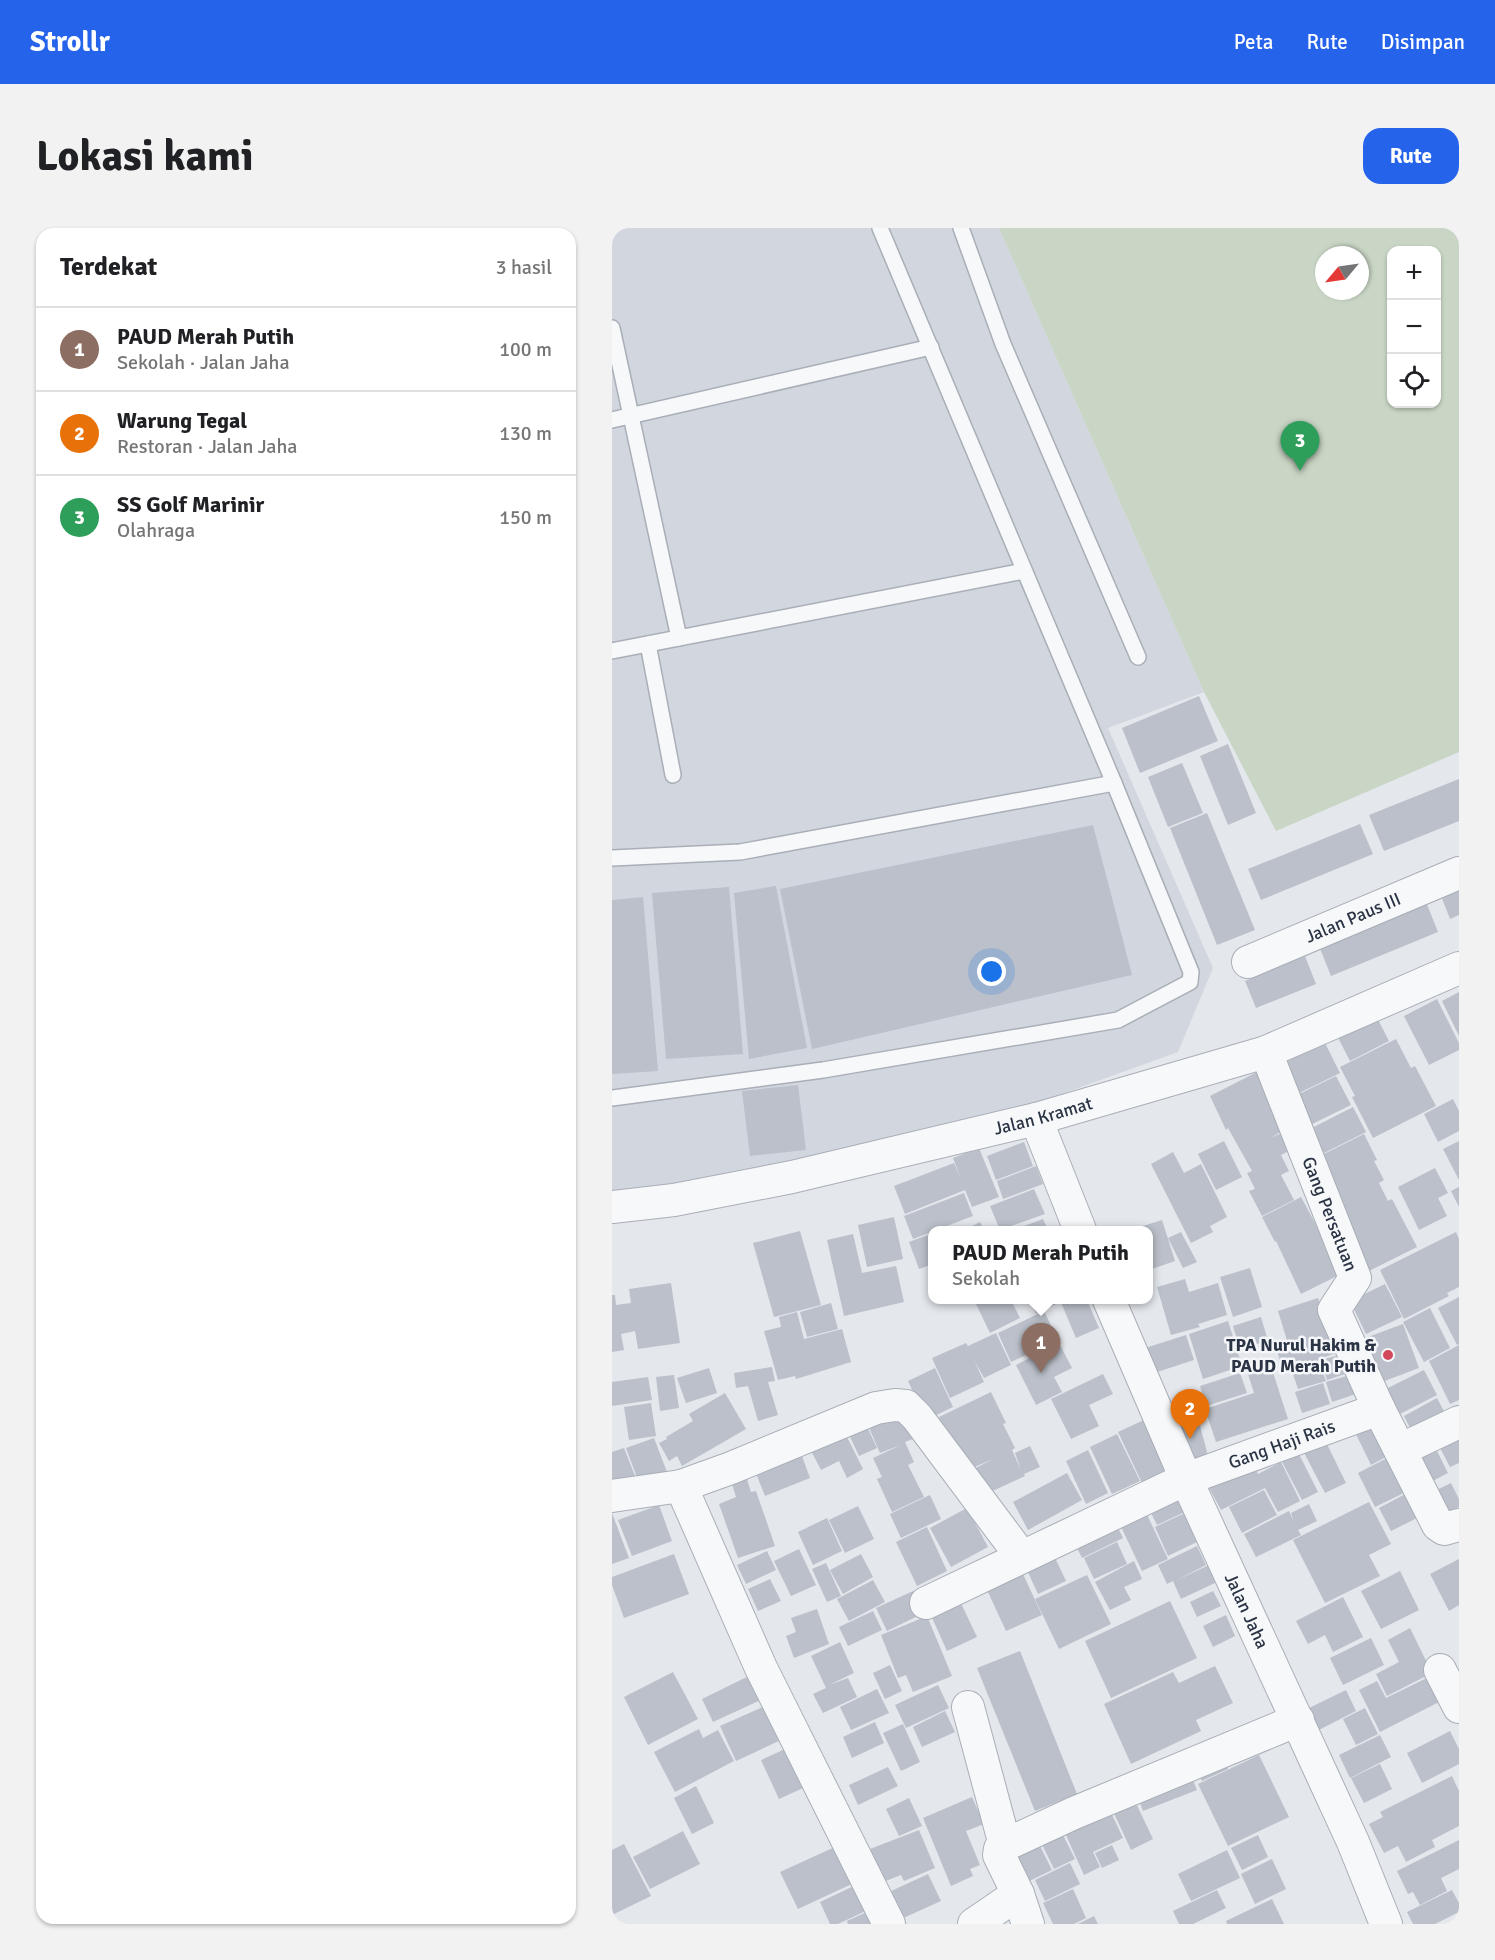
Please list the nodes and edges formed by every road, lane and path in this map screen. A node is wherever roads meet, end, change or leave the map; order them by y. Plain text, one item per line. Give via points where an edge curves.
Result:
1 (880, 228) edge
2 (961, 228) edge
3 (612, 328) edge
4 (931, 347) junction
5 (631, 416) junction
6 (612, 420) edge
7 (1024, 571) junction
8 (679, 638) junction
9 (648, 644) junction
10 (612, 651) edge
11 (1138, 657) dead end
12 (674, 775) dead end
13 (1114, 783) junction
14 (612, 858) edge
15 (1459, 873) edge
16 (1248, 962) dead end
17 (1459, 969) edge
18 (1266, 1052) junction
19 (612, 1098) edge
20 (1036, 1119) junction
21 (612, 1207) edge
22 (1078, 1226) edge
23 (1111, 1304) edge
24 (1379, 1409) junction
25 (1459, 1422) edge
26 (1400, 1450) junction
27 (1186, 1479) junction
28 (681, 1486) junction
29 (612, 1496) edge
30 (1452, 1527) edge
31 (1021, 1556) junction
32 (926, 1603) dead end
33 (1440, 1670) dead end
34 (968, 1707) dead end
35 (1459, 1707) edge
36 (1298, 1720) junction
37 (1005, 1845) junction
38 (1018, 1894) junction
39 (889, 1924) edge
40 (974, 1924) edge
41 (1028, 1924) edge
42 (1386, 1924) edge

1 - 4 lane
2 - 11 lane via 1004,344
3 - 5 lane
4 - 5 lane
4 - 7 lane
5 - 6 lane
5 - 8 lane
7 - 8 lane
7 - 13 lane
8 - 9 lane
9 - 10 lane
9 - 12 lane
13 - 14 lane via 740,852
13 - 19 lane via 1191,972 1190,982 1118,1020 823,1070
15 - 16 street, Jalan Paus III
17 - 18 street, Jalan Kramat
18 - 20 street, Jalan Kramat
18 - 24 street, Gang Persatuan via 1355,1278 1334,1310
20 - 21 street, Jalan Kramat via 771,1181 674,1200
20 - 22 street
23 - 27 street, Jalan Jaha
24 - 26 street, Gang Persatuan
24 - 27 street, Gang Haji Rais
25 - 26 street
26 - 30 street, Gang Persatuan via 1438,1525
27 - 31 street, Gang Haji Rais
27 - 36 street, Jalan Jaha
28 - 29 street
28 - 31 street via 876,1408 906,1406
28 - 39 street via 761,1668
31 - 32 street, Gang Haji Rais
33 - 35 street
34 - 37 street
36 - 37 street
36 - 42 street, Jalan Jaha
37 - 38 street via 999,1855
38 - 40 street
38 - 41 street

